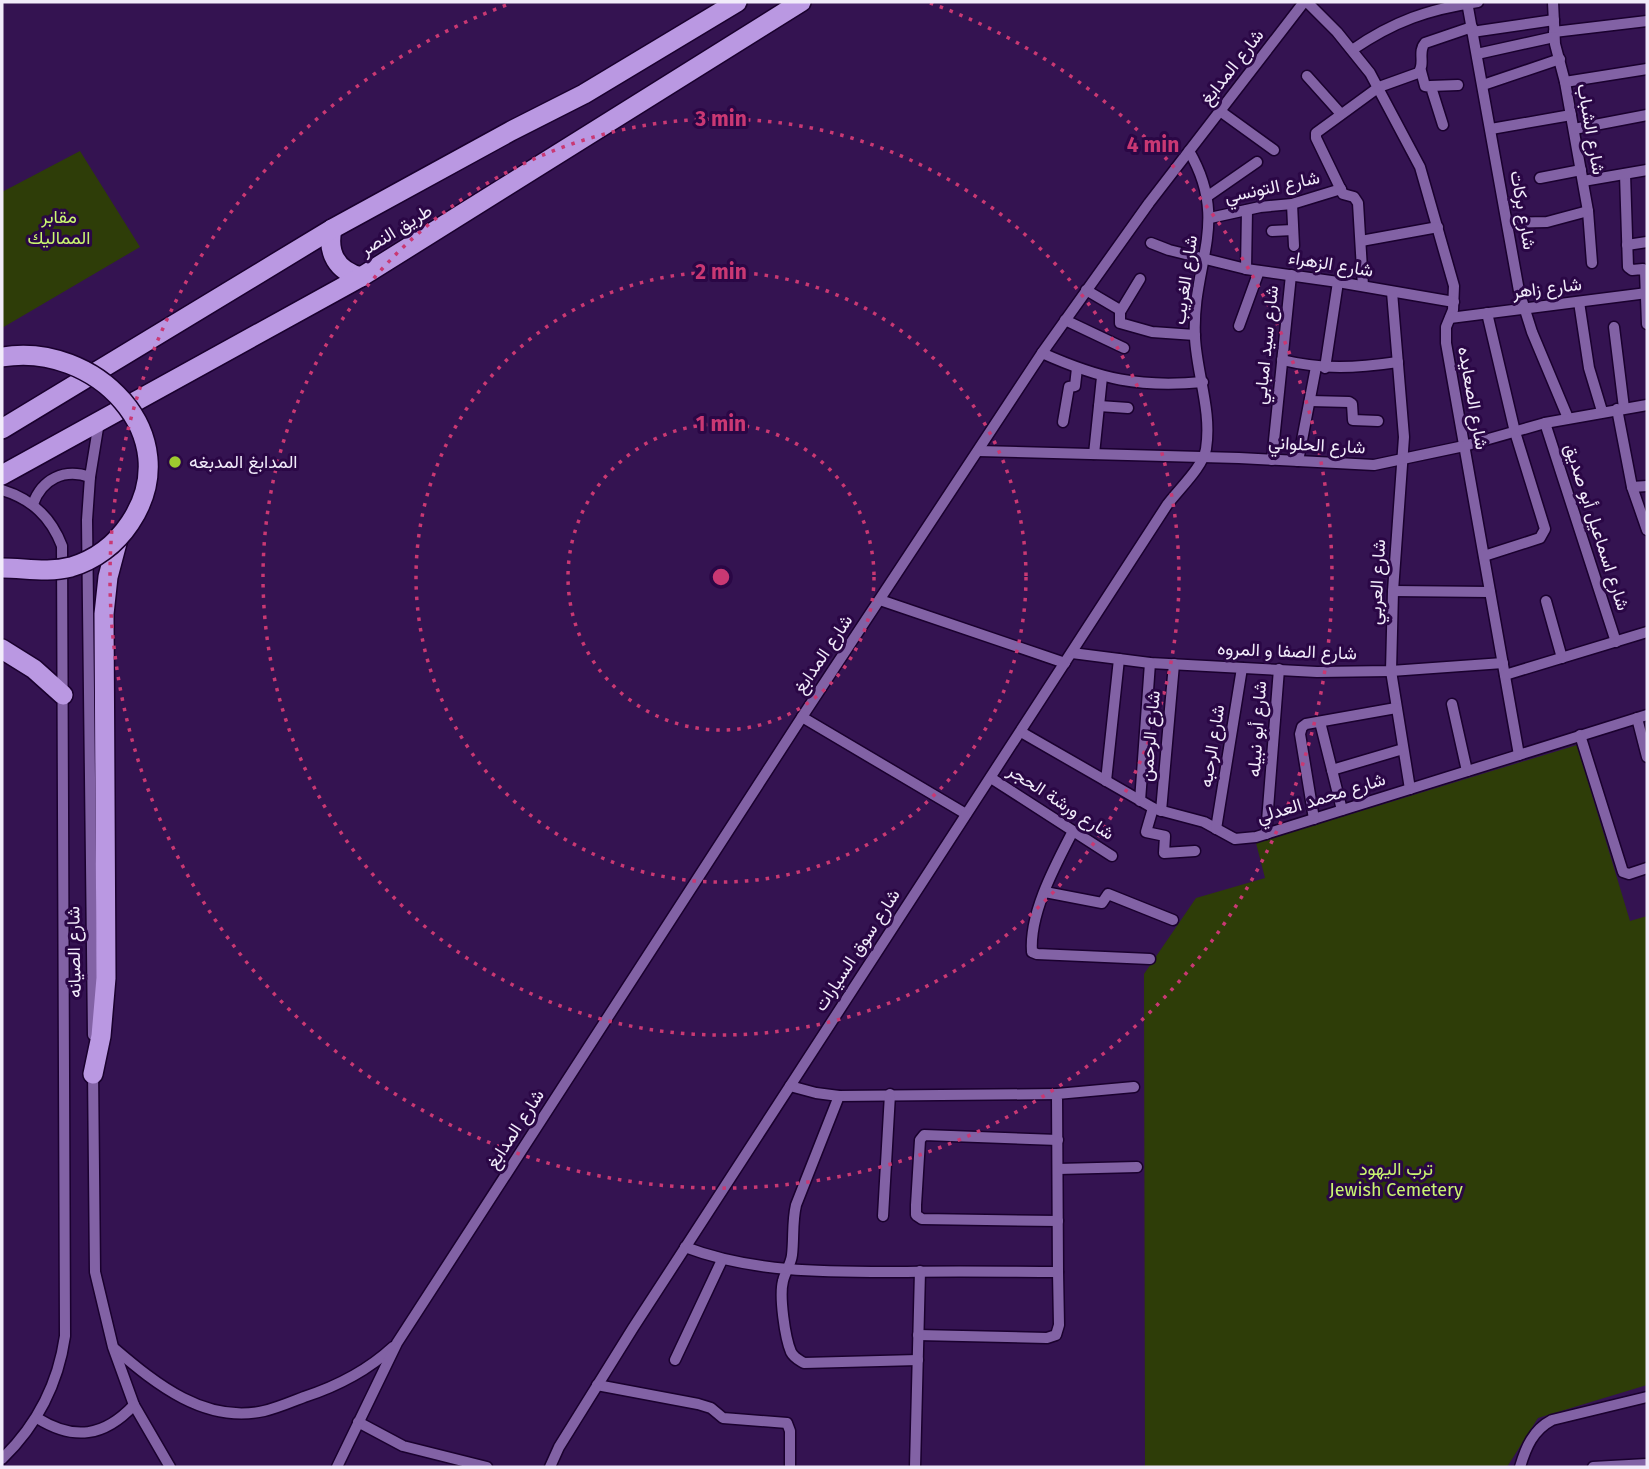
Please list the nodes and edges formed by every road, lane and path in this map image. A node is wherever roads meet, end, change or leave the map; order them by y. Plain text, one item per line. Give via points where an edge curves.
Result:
1 (737, 2) edge
2 (801, 2) edge
3 (1306, 2) edge
4 (1471, 2) edge
5 (1553, 2) edge
6 (1554, 20) junction
7 (1647, 21) edge
8 (1472, 29) junction
9 (1554, 34) junction
10 (1352, 50) junction
11 (1477, 54) junction
12 (1560, 59) junction
13 (1647, 69) edge
14 (1421, 71) junction
15 (1307, 76) dead end
16 (1565, 82) junction
17 (1458, 85) dead end
18 (1483, 85) junction
19 (1430, 86) junction
20 (1380, 87) junction
21 (1220, 111) junction
22 (1341, 114) junction
23 (1571, 115) junction
24 (1647, 115) edge
25 (1443, 125) dead end
26 (1491, 129) junction
27 (1574, 129) junction
28 (1274, 150) dead end
29 (1189, 151) junction
30 (1257, 162) dead end
31 (1647, 170) edge
32 (1625, 174) junction
33 (1582, 175) junction
34 (1540, 178) dead end
35 (1340, 189) junction
36 (1208, 196) junction
37 (1292, 204) junction
38 (1247, 210) junction
39 (1588, 211) junction
40 (1210, 218) junction
41 (1508, 223) junction
42 (1438, 227) junction
43 (332, 229) junction
44 (1293, 230) junction
45 (1272, 231) dead end
46 (1361, 241) junction
47 (1647, 242) edge
48 (1150, 243) dead end
49 (1627, 245) junction
50 (1294, 246) dead end
51 (1204, 257) junction
52 (1592, 263) dead end
53 (1246, 268) junction
54 (1259, 271) junction
55 (1291, 275) junction
56 (361, 277) junction
57 (1140, 279) dead end
58 (1338, 282) junction
59 (1363, 286) junction
60 (1086, 290) junction
61 (1392, 292) junction
62 (1647, 293) edge
63 (1454, 302) junction
64 (1579, 302) junction
65 (1524, 309) junction
66 (1120, 312) junction
67 (1487, 313) junction
68 (1451, 318) junction
69 (1065, 320) junction
70 (1647, 324) edge
71 (1239, 326) dead end
72 (1615, 327) dead end
73 (1195, 335) junction
74 (1124, 348) dead end
75 (1042, 353) junction
76 (2, 357) edge
77 (1282, 360) junction
78 (1398, 362) junction
79 (1321, 367) junction
80 (1077, 368) junction
81 (1102, 377) junction
82 (1203, 382) junction
83 (1310, 401) junction
84 (1647, 405) edge
85 (1099, 406) junction
86 (1128, 408) dead end
87 (1621, 409) junction
88 (1602, 411) junction
89 (1568, 418) junction
90 (99, 421) junction
91 (1378, 421) dead end
92 (1063, 422) dead end
93 (1545, 423) junction
94 (2, 429) edge
95 (1515, 432) junction
96 (1464, 446) junction
97 (978, 451) junction
98 (1094, 454) junction
99 (1204, 458) junction
100 (1272, 460) junction
101 (1404, 460) junction
102 (1298, 461) junction
103 (2, 475) edge
104 (90, 477) junction
105 (1647, 486) edge
106 (1632, 487) junction
107 (2, 490) edge
108 (33, 505) junction
109 (1647, 530) edge
110 (118, 539) junction
111 (1483, 556) junction
112 (2, 568) edge
113 (1393, 591) junction
114 (1490, 592) junction
115 (880, 600) junction
116 (1546, 601) dead end
117 (1647, 632) edge
118 (1616, 642) junction
119 (2, 649) edge
120 (1068, 658) junction
121 (1562, 658) junction
122 (1119, 659) junction
123 (1150, 663) junction
124 (1503, 663) junction
125 (1174, 664) junction
126 (1242, 668) junction
127 (1279, 670) junction
128 (1391, 671) junction
129 (1505, 675) junction
130 (63, 695) junction
131 (1451, 704) dead end
132 (1396, 708) junction
133 (1642, 716) edge
134 (802, 717) junction
135 (1320, 722) junction
136 (1021, 732) junction
137 (1580, 735) junction
138 (1403, 749) junction
139 (1520, 755) junction
140 (1647, 757) edge
141 (1332, 771) junction
142 (1466, 771) junction
143 (991, 778) junction
144 (1106, 781) junction
145 (1410, 789) junction
146 (1140, 801) junction
147 (1157, 810) junction
148 (1342, 810) junction
149 (966, 814) junction
150 (1314, 819) junction
151 (1216, 829) junction
152 (1073, 831) junction
153 (1266, 834) junction
154 (1195, 851) dead end
155 (1112, 856) dead end
156 (1647, 868) edge
157 (1045, 892) junction
158 (1172, 920) dead end
159 (1150, 959) dead end
160 (93, 1074) junction
161 (790, 1086) junction
162 (1134, 1087) dead end
163 (890, 1094) junction
164 (1057, 1094) junction
165 (839, 1096) junction
166 (1058, 1140) junction
167 (1137, 1167) dead end
168 (1058, 1169) junction
169 (883, 1216) dead end
170 (1058, 1222) junction
171 (685, 1247) junction
172 (722, 1260) junction
173 (788, 1269) junction
174 (920, 1271) junction
175 (1058, 1272) junction
176 (918, 1335) junction
177 (397, 1343) junction
178 (113, 1347) junction
179 (676, 1360) dead end
180 (918, 1360) junction
181 (597, 1385) junction
182 (1647, 1397) edge
183 (134, 1405) junction
184 (37, 1418) junction
185 (358, 1422) junction
186 (2, 1459) edge
187 (1647, 1464) edge
188 (170, 1467) edge
189 (337, 1467) edge
190 (487, 1467) edge
191 (550, 1467) edge
192 (790, 1467) edge
193 (915, 1467) edge
194 (1520, 1467) edge
195 (1593, 1467) edge

1 - 43 highway, طريق النصر via 584,94
2 - 56 highway, طريق النصر
3 - 10 street, شارع الصعايده
3 - 21 street, شارع المدابغ
4 - 8 street, شارع بركات
4 - 10 street via 1408,18
5 - 6 street, شارع الشباب
6 - 8 street
6 - 9 street, شارع الشباب
7 - 9 street
8 - 11 street, شارع بركات
8 - 14 street via 1423,45
9 - 11 street
9 - 12 street, شارع الشباب
10 - 20 street, شارع الصعايده
11 - 18 street, شارع بركات
12 - 16 street, شارع الشباب
12 - 18 street
13 - 16 street
14 - 19 street via 1424,86
14 - 20 street
15 - 22 street
16 - 23 street, شارع الشباب
17 - 19 street
18 - 26 street, شارع بركات
19 - 25 street
20 - 22 street
20 - 42 street, شارع الصعايده via 1420,167
21 - 28 street
21 - 29 street, شارع المدابغ
22 - 35 street via 1316,136
23 - 26 street
23 - 27 street, شارع الشباب
24 - 27 street
26 - 41 street, شارع بركات
27 - 33 street, شارع الشباب
29 - 36 street, شارع الغريب
29 - 60 street, شارع المدابغ
30 - 36 street
31 - 32 street
32 - 33 street
32 - 49 street
33 - 34 street
33 - 39 street, شارع الشباب
35 - 37 street, شارع التونسي
35 - 46 street via 1358,203
36 - 40 street, شارع الغريب
37 - 38 street, شارع التونسي
37 - 44 street
38 - 40 street, شارع التونسي
38 - 53 street
39 - 41 street via 1547,222
39 - 52 street, شارع الشباب
40 - 51 street, شارع الغريب
41 - 65 street, شارع بركات
42 - 46 street
42 - 63 street, شارع الصعايده
43 - 56 highway via 335,260
43 - 94 highway, طريق النصر
44 - 45 street
44 - 50 street
46 - 59 street
47 - 49 street
48 - 51 street, شارع الزهراء
49 - 62 street via 1629,268 1645,271
51 - 53 street, شارع الزهراء
51 - 73 street, شارع الغريب
53 - 54 street, شارع الزهراء
54 - 55 street, شارع الزهراء
54 - 71 street
55 - 58 street, شارع الزهراء
55 - 77 street, شارع سيد امبابي
56 - 90 highway, طريق النصر
57 - 66 street
58 - 59 street, شارع الزهراء
58 - 79 street
59 - 61 street, شارع الزهراء
60 - 66 street
60 - 69 street, شارع المدابغ
61 - 63 street, شارع الزهراء
61 - 78 street, شارع العربي
62 - 64 street, شارع زاهر
62 - 70 street
63 - 68 street, شارع الصعايده
64 - 65 street, شارع زاهر
64 - 88 street via 1587,357
65 - 67 street, شارع زاهر
65 - 89 street, شارع بركات
66 - 73 street via 1118,322 1128,326
67 - 68 street, شارع زاهر
67 - 95 street
68 - 96 street, شارع الصعايده via 1446,343
69 - 74 street
69 - 75 street, شارع المدابغ
72 - 87 street
73 - 82 street, شارع الغريب
75 - 80 street
75 - 97 street, شارع المدابغ
76 - 110 highway, bridge via 35,355 76,365 100,379 128,407 144,440 147,478 141,505
77 - 79 street
77 - 100 street, شارع سيد امبابي
78 - 79 street via 1350,369
78 - 101 street, شارع العربي
79 - 83 street
80 - 81 street
80 - 92 street
81 - 82 street via 1154,384
81 - 85 street
82 - 99 street, شارع الغريب
83 - 91 street via 1349,402 1352,419
83 - 102 street
84 - 87 street, شارع الحلواني
85 - 86 street
85 - 98 street
87 - 88 street, شارع الحلواني
87 - 106 street
88 - 89 street, شارع الحلواني
89 - 93 street, شارع الحلواني
90 - 103 highway, طريق النصر
90 - 104 street, شارع الصيانه
93 - 95 street, شارع الحلواني
93 - 118 street, شارع اسماعيل أبو صديق
95 - 96 street, شارع الحلواني
95 - 111 street via 1545,532 1540,538
96 - 101 street, شارع الحلواني
96 - 111 street, شارع الصعايده
97 - 98 street, شارع الحلواني
97 - 115 street, شارع المدابغ
98 - 99 street, شارع الحلواني
99 - 100 street, شارع الحلواني
99 - 120 street, شارع سوق السيارات via 1167,505
100 - 102 street, شارع الحلواني
101 - 102 street, شارع الحلواني via 1353,466
101 - 113 street, شارع العربي
104 - 108 street via 74,473 51,479
104 - 160 street, شارع الصيانه
105 - 106 street
106 - 109 street
107 - 108 street, شارع الصيانه
108 - 130 street, شارع الصيانه via 51,523 62,546
110 - 112 highway, bridge via 96,556 71,566
110 - 160 highway via 104,614 105,998
111 - 114 street, شارع الصعايده
113 - 114 street
113 - 128 street, شارع العربي
114 - 124 street, شارع الصعايده
115 - 120 street, شارع الصفا و المروه
115 - 134 street, شارع المدابغ
116 - 121 street
117 - 118 street
118 - 121 street
119 - 130 highway
120 - 122 street, شارع الصفا و المروه
120 - 136 street, شارع سوق السيارات
121 - 129 street
122 - 123 street, شارع الصفا و المروه
122 - 144 street
123 - 125 street, شارع الصفا و المروه
123 - 146 street
124 - 128 street, شارع الصفا و المروه
124 - 129 street, شارع الصعايده
125 - 126 street, شارع الصفا و المروه
125 - 147 street, شارع الرحمن
126 - 127 street, شارع الصفا و المروه
126 - 151 street, شارع الرحبه
127 - 128 street, شارع الصفا و المروه
127 - 153 street, شارع أبو نبيله
128 - 132 street, شارع العربي
129 - 139 street, شارع الصعايده
130 - 184 street, شارع الصيانه via 65,1336 53,1387
131 - 142 street
132 - 135 street
132 - 138 street, شارع العربي
133 - 137 street, شارع محمد العدلي
133 - 140 street
134 - 149 street
134 - 177 street, شارع المدابغ
135 - 141 street
135 - 150 street via 1303,725 1300,734
136 - 143 street, شارع سوق السيارات
136 - 144 street, شارع محمد العدلي
137 - 139 street, شارع محمد العدلي
137 - 156 street via 1623,872
138 - 141 street
138 - 145 street, شارع العربي
139 - 142 street, شارع محمد العدلي
141 - 148 street
142 - 145 street, شارع محمد العدلي
143 - 149 street, شارع سوق السيارات
143 - 152 street, شارع ورشة الحجر
144 - 146 street, شارع محمد العدلي
145 - 148 street, شارع محمد العدلي
146 - 147 street, شارع محمد العدلي
147 - 151 street, شارع محمد العدلي
147 - 154 street, شارع الرحمن via 1146,832 1164,835 1164,853
148 - 150 street, شارع محمد العدلي
149 - 161 street, شارع سوق السيارات
150 - 153 street, شارع محمد العدلي
151 - 153 street, شارع محمد العدلي via 1240,839
152 - 155 street, شارع ورشة الحجر
152 - 157 street
157 - 158 street via 1100,903 1108,894
157 - 159 street via 1037,915 1034,953
160 - 178 street, شارع الصيانه via 95,1272
161 - 165 street
161 - 171 street, شارع سوق السيارات
162 - 164 street
163 - 164 street
163 - 165 street
163 - 169 street
164 - 166 street
165 - 173 street via 796,1205
166 - 168 street
166 - 170 street via 924,1135 919,1140 916,1215 922,1219
167 - 168 street
168 - 170 street
170 - 175 street
171 - 172 street
171 - 181 street, شارع سوق السيارات
172 - 173 street
172 - 179 street
173 - 174 street
173 - 180 street via 781,1307 791,1352 797,1359 804,1363
174 - 175 street
174 - 176 street
175 - 176 street via 1056,1335
176 - 180 street
177 - 178 street, شارع المدابغ via 370,1366 335,1386 249,1412 206,1408 179,1397
177 - 185 street, شارع المدابغ
178 - 183 street, شارع الصيانه
180 - 193 street
181 - 191 street, شارع سوق السيارات
181 - 192 street via 698,1404 723,1419 787,1423
182 - 194 street via 1541,1426
183 - 184 street via 121,1419 88,1433 70,1433
183 - 188 street, شارع الصيانه
184 - 186 street, شارع الصيانه
185 - 189 street, شارع المدابغ
185 - 190 street via 403,1446
187 - 195 street

